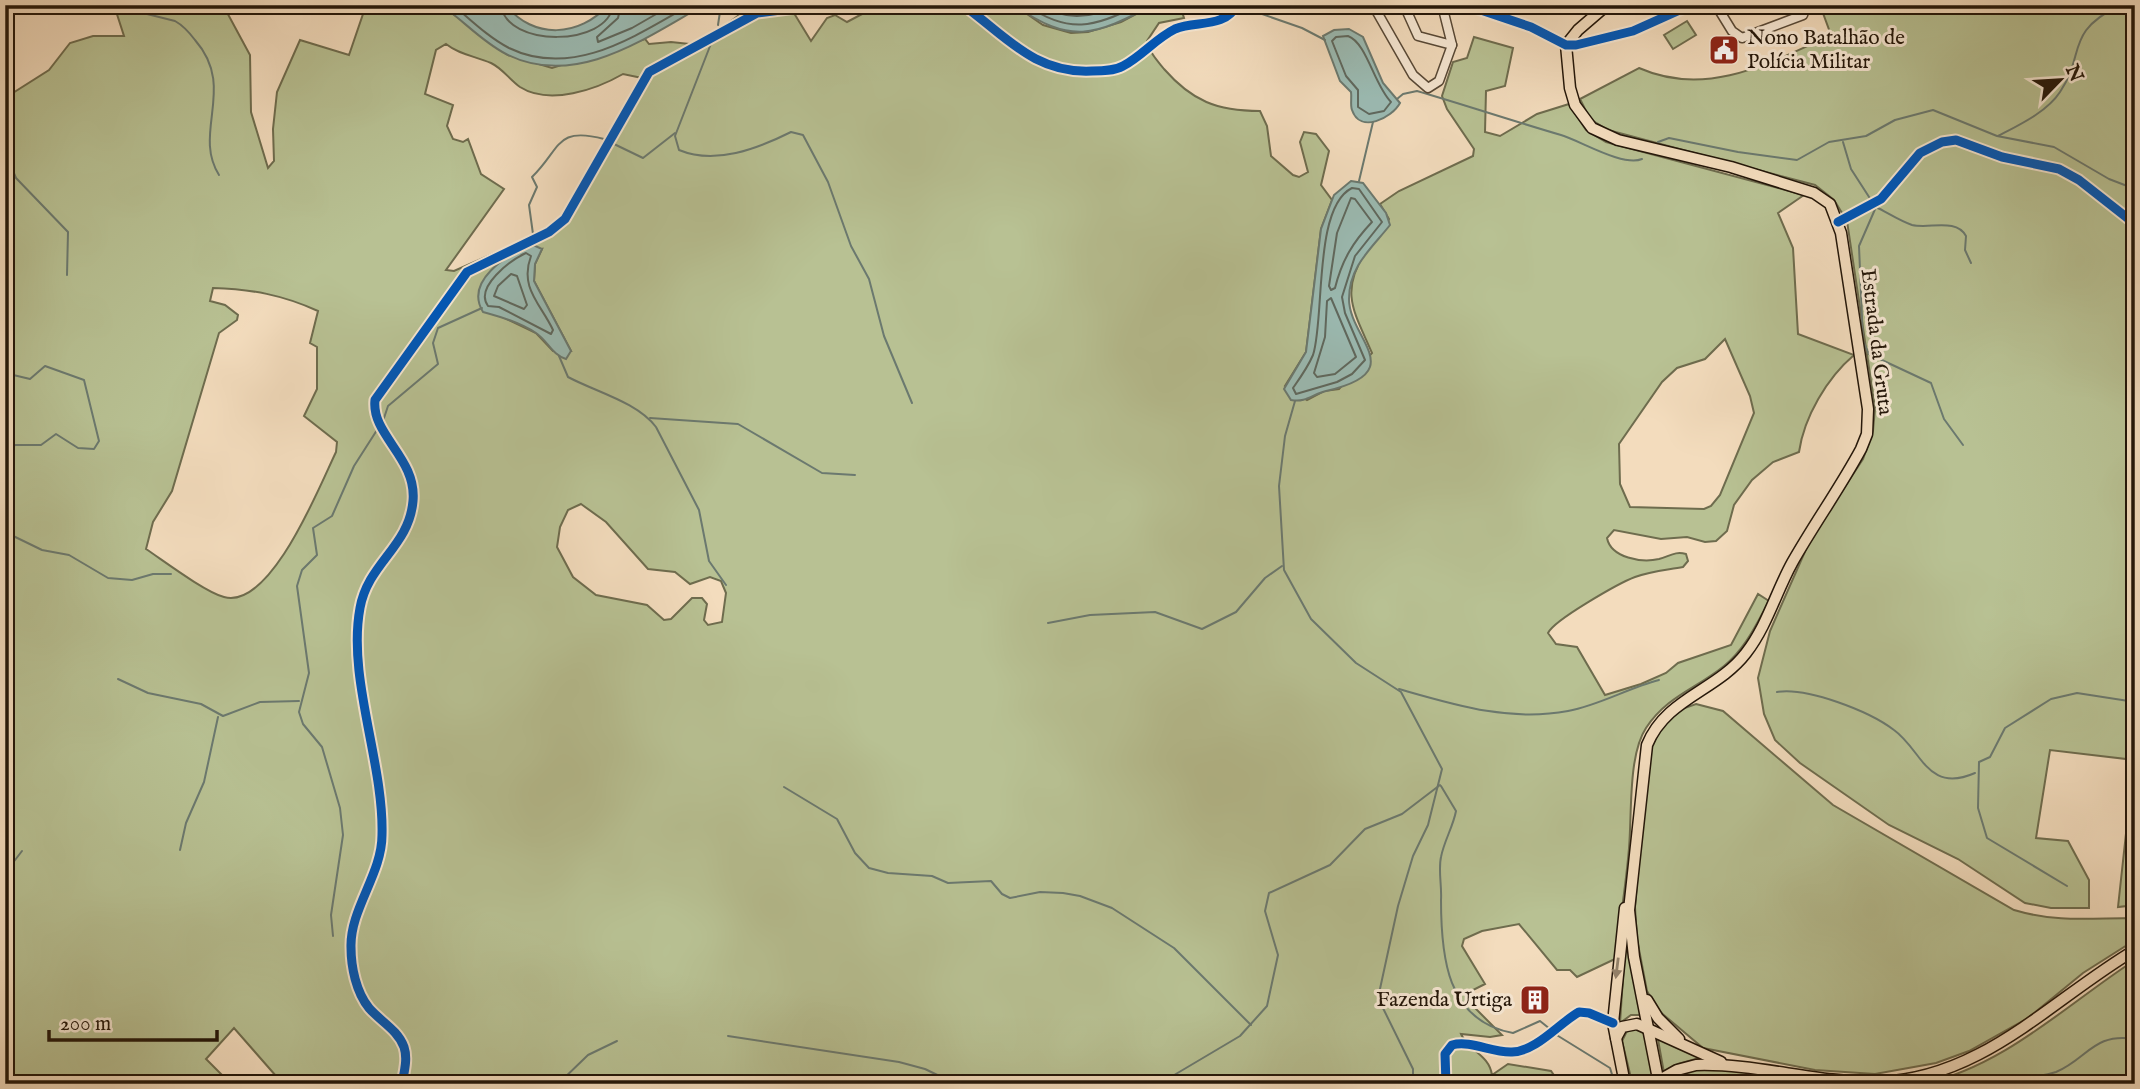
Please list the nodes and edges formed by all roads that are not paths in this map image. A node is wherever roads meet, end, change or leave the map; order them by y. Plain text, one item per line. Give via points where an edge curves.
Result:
1 (820, 5) edge
2 (962, 5) edge
3 (1373, 5) edge
4 (1404, 5) edge
5 (1442, 5) edge
6 (1466, 5) edge
7 (1607, 5) edge
8 (1691, 5) edge
9 (1716, 5) edge
10 (1806, 5) edge
11 (1485, 8) edge
12 (1235, 9) edge
13 (1452, 45) junction
14 (1566, 45) junction
15 (1838, 222) junction
16 (2135, 224) edge
17 (1632, 876) junction
18 (2135, 950) edge
19 (1639, 981) junction
20 (1613, 1023) junction
21 (1648, 1028) junction
22 (1615, 1039) junction
23 (1690, 1049) junction
24 (1735, 1067) junction
25 (1625, 1082) edge
26 (1660, 1083) edge
27 (402, 1084) edge
28 (1446, 1084) edge

1 - 27 street via 757,13 649,72 565,219 549,232 467,272 375,400 375,415 411,474 413,501 408,526 369,578 360,608 362,679 382,839 351,946 363,998 404,1046
2 - 12 street via 1026,54 1073,72 1118,68 1178,28 1217,21
3 - 13 street via 1413,75 1428,88 1439,81
4 - 13 street via 1422,38
5 - 13 street
6 - 11 street
7 - 14 main road
8 - 14 street via 1623,35
9 - 10 street via 1732,31 1742,38 1803,15
11 - 14 street
14 - 15 main road, Estrada da Gruta via 1575,105 1592,128 1618,140 1814,193 1830,204
15 - 16 street via 1881,199 1920,153 1956,140 2002,157 2059,169
15 - 17 main road, Estrada da Gruta via 1868,409 1867,434 1747,652 1727,674 1676,705 1654,729 1643,765
17 - 19 main road via 1629,920
17 -> 20 main road via 1622,920
18 - 24 main road via 2018,1033 1938,1071 1869,1082
19 - 21 main road
19 - 23 main road via 1654,1014
20 - 22 main road
20 - 28 street via 1579,1012 1517,1051 1452,1045 1445,1054
21 - 22 main road via 1630,1023
21 - 23 main road
21 - 26 main road
22 - 25 main road
23 - 24 main road
24 - 26 main road via 1696,1065 1677,1070

